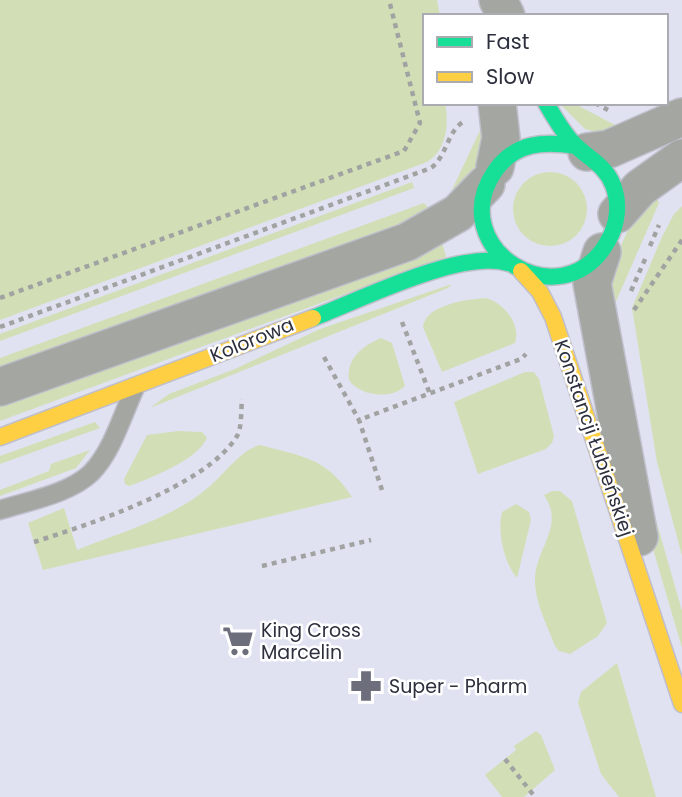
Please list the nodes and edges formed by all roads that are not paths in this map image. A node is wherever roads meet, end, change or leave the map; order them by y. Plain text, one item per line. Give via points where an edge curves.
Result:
1 (497, 105) edge
2 (548, 105) edge
3 (682, 117) edge
4 (582, 149) junction
5 (682, 158) edge
6 (491, 176) junction
7 (617, 214) junction
8 (602, 252) junction
9 (514, 267) junction
10 (135, 386) junction
11 (0, 387) edge
12 (0, 437) edge
13 (0, 510) edge
14 (654, 613) junction
15 (682, 704) edge

1 - 6 street via 502,131
2 - 4 street
3 - 4 street via 609,149
4 - 6 street via 564,142 538,142 514,151
4 - 7 street via 599,162 614,186
5 - 7 street via 640,188
6 - 9 street via 482,205 484,227 489,241
6 - 11 street, Kolorowa via 458,213 407,242
7 - 8 street
8 - 9 street via 585,267 565,275 542,276
8 - 14 street, Konstancji Łubieńskiej via 592,283
9 - 10 street, Kolorowa via 480,259 424,275
9 - 14 street, Konstancji Łubieńskiej via 540,292 553,317
10 - 12 street, Kolorowa
10 - 13 lane via 92,472 75,485
14 - 15 street, Konstancji Łubieńskiej

